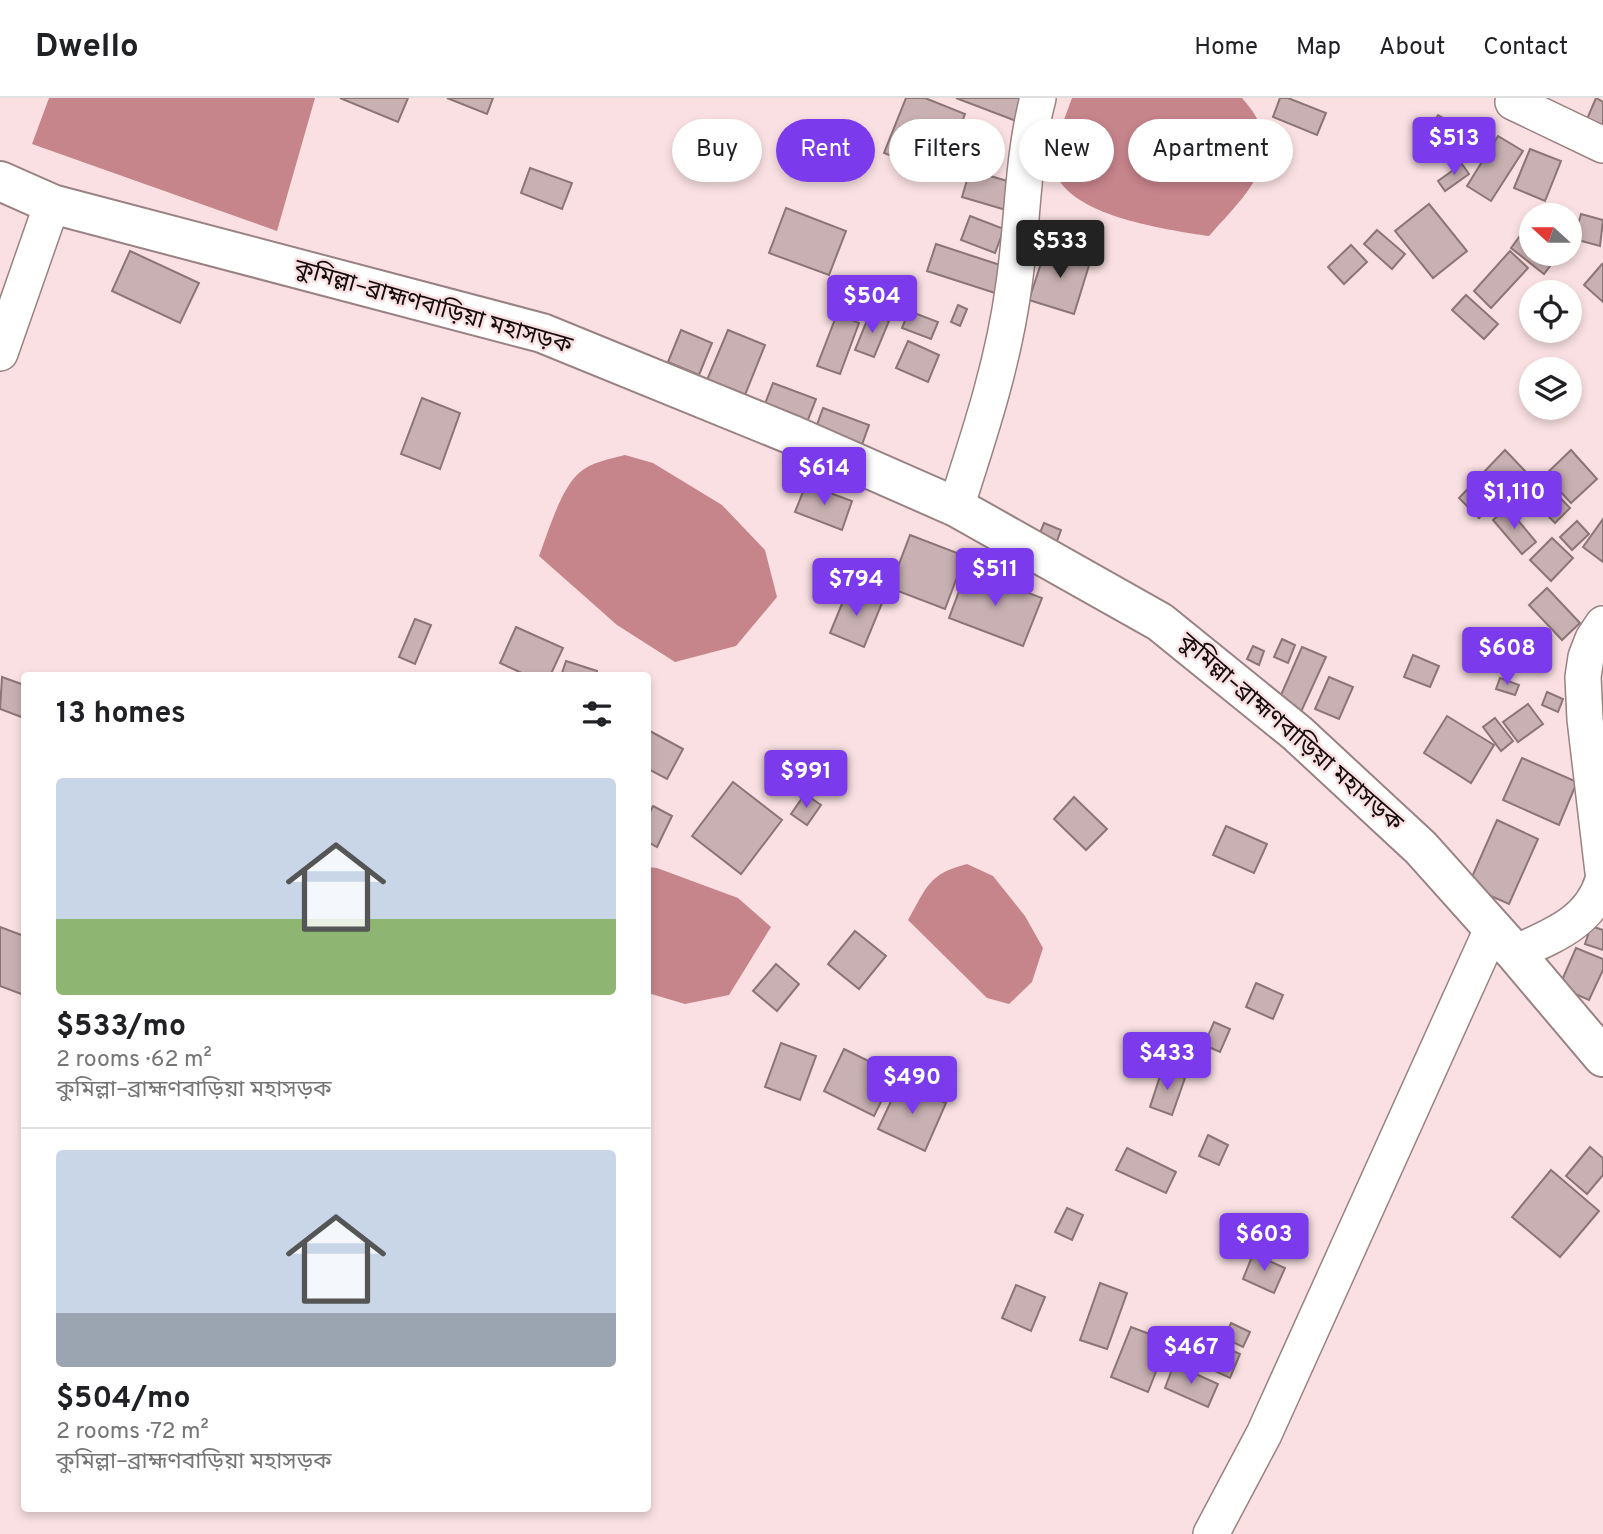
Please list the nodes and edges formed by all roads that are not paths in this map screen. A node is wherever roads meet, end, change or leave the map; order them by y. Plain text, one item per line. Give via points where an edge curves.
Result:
1 (1038, 98) edge
2 (1513, 102) dead end
3 (1603, 145) edge
4 (0, 181) edge
5 (52, 204) junction
6 (0, 353) edge
7 (956, 507) junction
8 (1603, 624) edge
9 (1603, 873) edge
10 (1603, 880) edge
11 (1504, 941) junction
12 (1603, 1058) edge
13 (1211, 1534) edge

1 - 7 street via 996,385
2 - 3 street
4 - 5 highway, কুমিল্লা–ব্রাহ্মণবাড়িয়া মহাসড়ক
5 - 6 street
5 - 7 highway, কুমিল্লা–ব্রাহ্মণবাড়িয়া মহাসড়ক via 542,333
7 - 11 highway, কুমিল্লা–ব্রাহ্মণবাড়িয়া মহাসড়ক via 1160,622 1297,733 1421,848
8 - 9 street via 1586,657 1583,677
10 - 11 street via 1585,915 1557,933
11 - 12 highway, কুমিল্লা–ব্রাহ্মণবাড়িয়া মহাসড়ক
11 - 13 street

